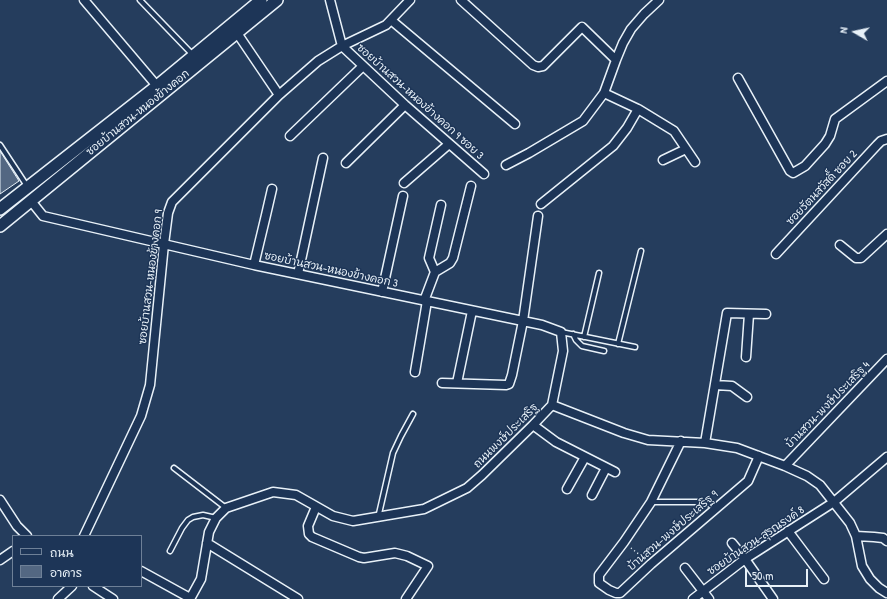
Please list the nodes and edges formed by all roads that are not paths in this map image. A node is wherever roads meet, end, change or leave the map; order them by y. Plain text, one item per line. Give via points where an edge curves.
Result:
1 (84, 0) edge
2 (140, 0) edge
3 (261, 0) edge
4 (277, 0) edge
5 (330, 0) edge
6 (410, 0) edge
7 (461, 0) edge
8 (659, 0) edge
9 (391, 20) junction
10 (236, 33) junction
11 (342, 46) junction
12 (193, 55) junction
13 (616, 60) junction
14 (363, 66) junction
15 (738, 78) dead end
16 (887, 81) edge
17 (157, 86) junction
18 (604, 93) junction
19 (279, 95) junction
20 (406, 105) junction
21 (638, 109) junction
22 (515, 124) dead end
23 (290, 136) dead end
24 (887, 139) edge
25 (448, 144) junction
26 (0, 145) edge
27 (686, 149) junction
28 (323, 158) dead end
29 (663, 160) dead end
30 (695, 162) dead end
31 (346, 163) dead end
32 (506, 165) dead end
33 (484, 174) dead end
34 (404, 183) dead end
35 (471, 186) dead end
36 (28, 187) junction
37 (272, 189) dead end
38 (403, 196) dead end
39 (31, 201) junction
40 (441, 204) dead end
41 (541, 204) dead end
42 (0, 210) edge
43 (538, 216) dead end
44 (0, 226) edge
45 (887, 234) edge
46 (164, 244) junction
47 (840, 245) dead end
48 (641, 251) dead end
49 (776, 254) dead end
50 (254, 264) junction
51 (435, 272) junction
52 (599, 273) dead end
53 (298, 274) junction
54 (382, 292) junction
55 (426, 301) junction
56 (472, 311) junction
57 (749, 314) junction
58 (766, 314) dead end
59 (523, 321) junction
60 (561, 332) junction
61 (573, 334) junction
62 (584, 337) junction
63 (618, 344) junction
64 (635, 347) dead end
65 (604, 351) dead end
66 (746, 357) dead end
67 (887, 359) edge
68 (415, 372) dead end
69 (442, 383) dead end
70 (457, 383) junction
71 (715, 385) junction
72 (747, 397) dead end
73 (552, 405) junction
74 (413, 414) dead end
75 (533, 425) junction
76 (681, 441) junction
77 (705, 443) junction
78 (759, 456) junction
79 (887, 457) edge
80 (585, 458) junction
81 (785, 466) junction
82 (174, 468) dead end
83 (606, 468) junction
84 (615, 472) dead end
85 (567, 490) dead end
86 (592, 495) dead end
87 (0, 500) edge
88 (652, 502) junction
89 (834, 502) junction
90 (316, 507) junction
91 (719, 507) junction
92 (226, 508) junction
93 (216, 518) junction
94 (377, 518) junction
95 (788, 531) junction
96 (26, 535) edge
97 (84, 535) edge
98 (856, 536) junction
99 (887, 541) edge
100 (207, 543) junction
101 (732, 543) dead end
102 (170, 551) dead end
103 (12, 552) edge
104 (745, 559) junction
105 (0, 560) edge
106 (685, 568) dead end
107 (142, 573) edge
108 (824, 579) dead end
109 (71, 587) edge
110 (95, 587) edge
111 (703, 590) junction
112 (887, 593) edge
113 (58, 599) edge
114 (113, 599) edge
115 (190, 599) edge
116 (298, 599) edge
117 (406, 599) edge
118 (693, 599) edge
119 (709, 599) edge
120 (773, 599) edge

1 - 17 street
2 - 12 lane
3 - 12 main road, ซอยบ้านสวน-หนองข้างคอก
4 - 10 main road, ซอยบ้านสวน-หนองข้างคอก
5 - 11 street
6 - 9 street, ซอยบ้านสวน-หนองข้างคอก 9
7 - 13 street via 538,67 543,66 582,27
8 - 13 street via 631,29
9 - 11 street, ซอยบ้านสวน-หนองข้างคอก 9 via 386,25
9 - 22 street
10 - 19 street
10 - 39 main road, ซอยบ้านสวน-หนองข้างคอก
11 - 14 street, ซอยบ้านสวน-หนองข้างคอก 9 ซอย 3
11 - 19 street, ซอยบ้านสวน-หนองข้างคอก 9 via 318,61
12 - 17 main road, ซอยบ้านสวน-หนองข้างคอก
13 - 18 street
14 - 20 street, ซอยบ้านสวน-หนองข้างคอก 9 ซอย 3
14 - 23 street
15 - 16 street via 793,173 805,166 825,144 837,116
17 - 36 main road, ซอยบ้านสวน-หนองข้างคอก
18 - 21 street
18 - 32 street via 583,120
19 - 46 street, ซอยบ้านสวน-หนองข้างคอก 9 via 172,202
20 - 25 street, ซอยบ้านสวน-หนองข้างคอก 9 ซอย 3
20 - 31 street
21 - 27 street via 674,131
21 - 41 street via 613,146
24 - 49 street, ซอยรัตนสวัสดิ์ ซอย 2 via 877,144
25 - 33 street, ซอยบ้านสวน-หนองข้างคอก 9 ซอย 3
25 - 34 street
26 - 36 lane
27 - 29 street
27 - 30 street
28 - 53 street
35 - 51 street via 453,258 450,264
36 - 42 main road, ซอยบ้านสวน-หนองข้างคอก
37 - 50 street
38 - 54 street
39 - 44 main road, ซอยบ้านสวน-หนองข้างคอก
39 - 46 street, ซอยบ้านสวน-หนองข้างคอก 3 via 43,216
40 - 51 street via 429,258
43 - 59 street
45 - 47 street via 861,258 856,258
46 - 50 street, ซอยบ้านสวน-หนองข้างคอก 3
46 - 97 street, ซอยบ้านสวน-หนองข้างคอก 9 via 150,385 141,416
48 - 63 lane
50 - 53 street, ซอยบ้านสวน-หนองข้างคอก 3
51 - 55 street
52 - 62 lane
53 - 54 street, ซอยบ้านสวน-หนองข้างคอก 3
54 - 55 street, ซอยบ้านสวน-หนองข้างคอก 3
55 - 56 street, ซอยบ้านสวน-หนองข้างคอก 3
55 - 68 street
56 - 59 street, ซอยบ้านสวน-หนองข้างคอก 3
56 - 70 street
57 - 58 street
57 - 66 street
57 - 71 street via 726,313
59 - 60 street, ซอยบ้านสวน-หนองข้างคอก 3
59 - 70 street via 509,384
60 - 61 lane
60 - 73 street via 563,351
61 - 62 lane
61 - 65 lane via 582,346
62 - 63 lane
63 - 64 lane
67 - 81 street, บ้านสวน-พงษ์ประเสริฐ 4
69 - 70 street
71 - 72 street via 732,386
71 - 77 street
73 - 75 street, ถนนพงษ์ประเสริฐ
73 - 76 street, ถนนพงษ์ประเสริฐ via 648,440
74 - 94 lane via 393,453
75 - 80 street via 556,442
75 - 94 street, ถนนพงษ์ประเสริฐ via 467,488 424,509
76 - 77 street, ถนนพงษ์ประเสริฐ
76 - 88 street
77 - 78 street, ถนนพงษ์ประเสริฐ via 737,448
78 - 81 street, ถนนพงษ์ประเสริฐ
78 - 91 street, บ้านสวน-พงษ์ประเสริฐ 9 via 748,481
79 - 89 street, ซอยบ้านสวน-สุรณรงค์ 8
80 - 83 street
80 - 85 street
81 - 89 street, ถนนพงษ์ประเสริฐ via 820,485
82 - 92 lane
83 - 84 street
83 - 86 street
87 - 96 street
88 - 91 lane via 702,502
88 - 91 street, บ้านสวน-พงษ์ประเสริฐ 9 via 598,575 599,583 609,590 620,593
89 - 95 street, ซอยบ้านสวน-สุรณรงค์ 8
89 - 98 street, ถนนพงษ์ประเสริฐ via 850,523
90 - 92 street, ถนนพงษ์ประเสริฐ via 296,496 273,492
90 - 94 street, ถนนพงษ์ประเสริฐ via 333,516 353,521
90 - 117 street via 308,526 312,538 359,557 395,553 428,566
92 - 93 street, ถนนพงษ์ประเสริฐ
93 - 100 street, ถนนพงษ์ประเสริฐ
93 - 102 lane via 203,515 188,520
95 - 104 street, ซอยบ้านสวน-สุรณรงค์ 8
95 - 108 street
98 - 99 street
98 - 112 street, ถนนพงษ์ประเสริฐ via 862,566 870,579
100 - 115 street, ถนนพงษ์ประเสริฐ via 201,579
100 - 116 street
101 - 104 street
103 - 105 street
104 - 111 street, ซอยบ้านสวน-สุรณรงค์ 8
104 - 120 street
106 - 111 street
107 - 115 street
109 - 113 street
110 - 114 street
111 - 118 street, ซอยบ้านสวน-สุรณรงค์ 8
111 - 119 street

